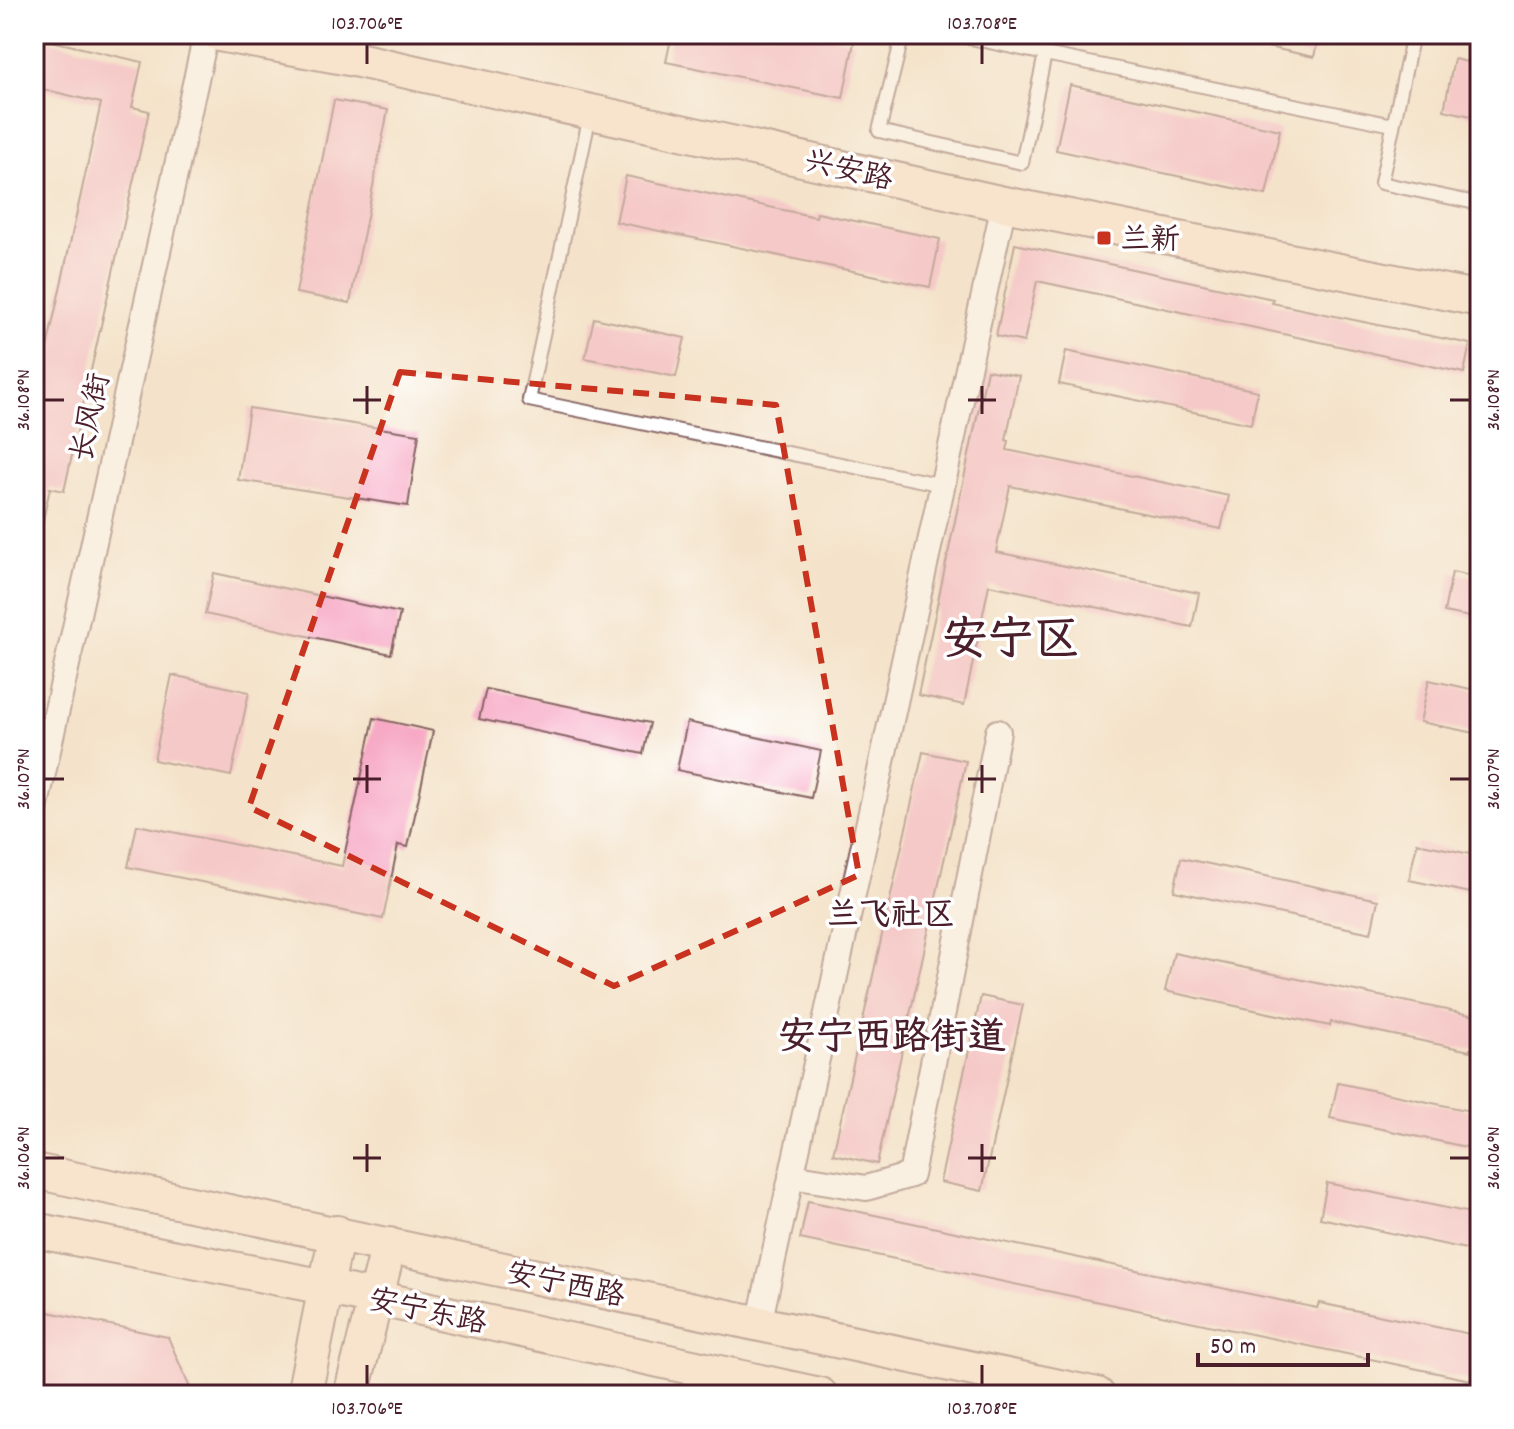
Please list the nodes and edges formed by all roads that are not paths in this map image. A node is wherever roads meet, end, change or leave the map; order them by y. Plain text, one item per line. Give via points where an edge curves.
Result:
1 (206, 34) edge
2 (219, 34) edge
3 (903, 34) edge
4 (952, 34) edge
5 (1413, 34) edge
6 (352, 46) edge
7 (1045, 54) junction
8 (591, 112) junction
9 (1393, 125) junction
10 (1004, 204) junction
11 (1480, 204) edge
12 (1480, 299) edge
13 (943, 485) junction
14 (998, 732) dead end
15 (34, 814) edge
16 (34, 1171) edge
17 (791, 1176) junction
18 (221, 1210) junction
19 (34, 1230) edge
20 (337, 1233) junction
21 (389, 1245) junction
22 (206, 1263) junction
23 (488, 1266) junction
24 (325, 1287) junction
25 (374, 1298) junction
26 (474, 1320) junction
27 (759, 1324) junction
28 (304, 1395) edge
29 (351, 1395) edge
30 (820, 1395) edge
31 (1097, 1395) edge

1 - 15 street, 长风街
2 - 6 main road, 兴安路
3 - 7 lane via 879,131 1022,163
4 - 7 lane
5 - 9 lane
6 - 8 main road, 兴安路
7 - 9 lane
8 - 10 main road, 兴安路
8 - 13 lane via 529,400
9 - 11 lane via 1381,183
10 - 12 main road, 兴安路
10 - 13 street
13 - 17 street
14 - 17 street via 911,1175 866,1188
16 - 18 main road, 安宁西路
17 - 27 street
18 - 20 main road, 安宁西路
18 - 22 main road via 231,1223 232,1240 223,1256
19 - 22 main road, 安宁东路
20 - 21 main road, 安宁西路
20 - 24 main road
21 - 23 main road, 安宁西路
21 - 25 main road
22 - 24 main road, 安宁东路
23 - 26 main road via 473,1285
23 - 27 main road, 安宁西路
24 - 25 main road, 安宁东路
24 - 28 main road
25 - 26 main road, 安宁东路
25 - 29 main road
26 - 30 main road, 安宁东路
27 - 31 main road, 安宁西路

